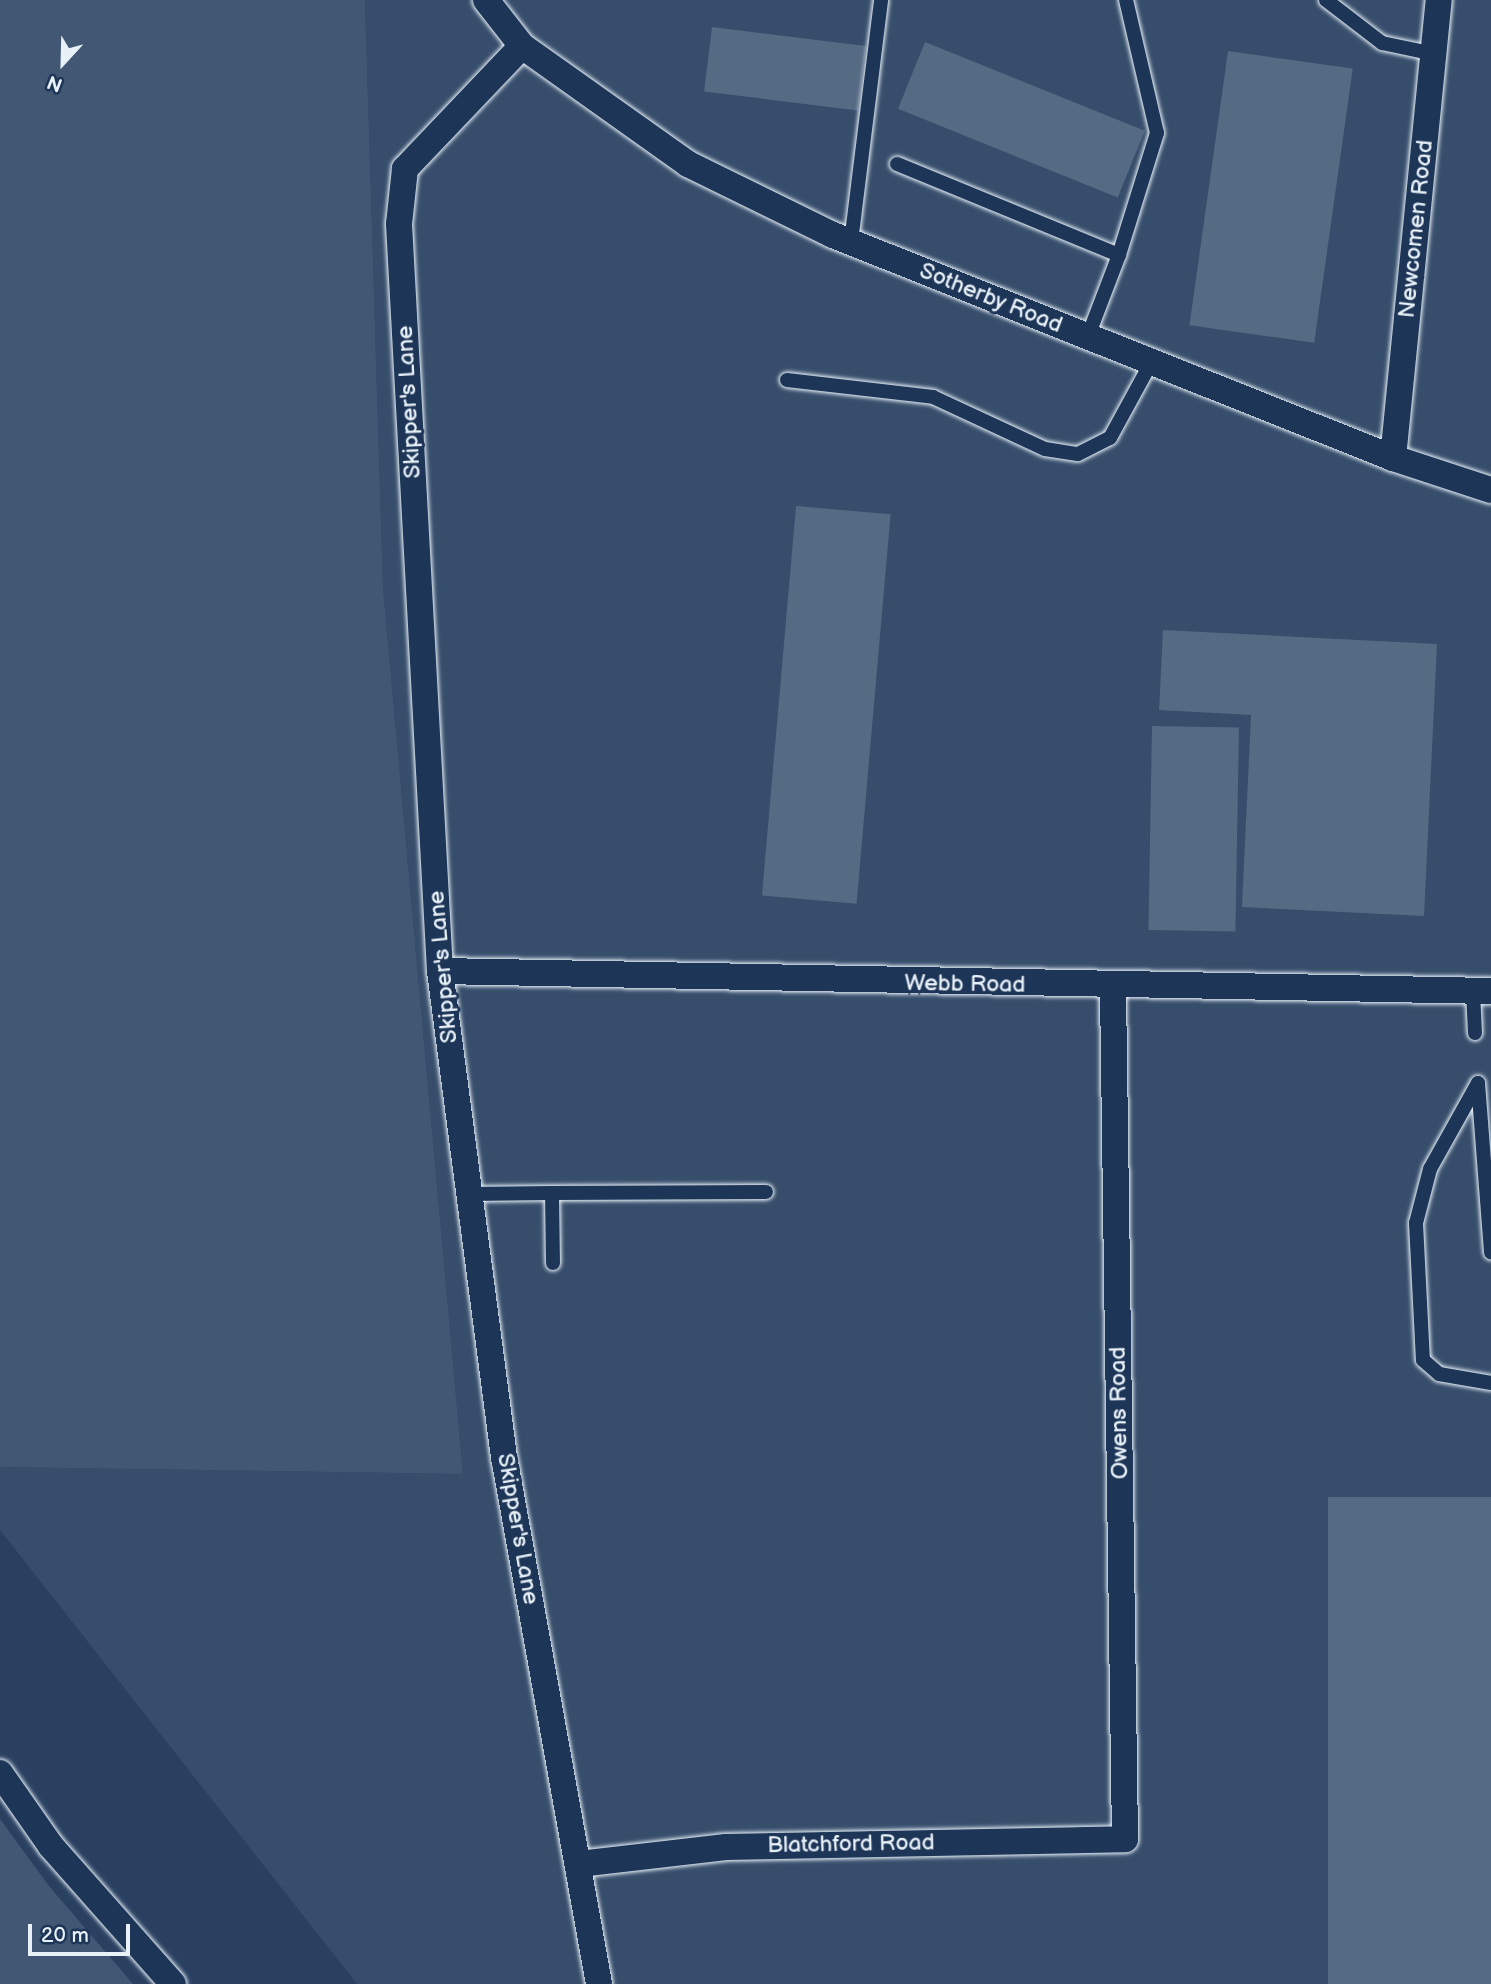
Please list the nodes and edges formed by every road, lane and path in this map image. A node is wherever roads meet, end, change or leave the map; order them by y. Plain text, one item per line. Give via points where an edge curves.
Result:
1 (486, 0) edge
2 (881, 0) edge
3 (1126, 0) edge
4 (1326, 0) edge
5 (1439, 0) edge
6 (522, 46) junction
7 (1434, 54) junction
8 (897, 164) dead end
9 (850, 242) junction
10 (1119, 255) junction
11 (1088, 336) junction
12 (1152, 362) junction
13 (787, 380) dead end
14 (1393, 458) junction
15 (1491, 490) edge
16 (440, 971) junction
17 (1113, 987) junction
18 (1482, 991) edge
19 (1475, 1033) dead end
20 (766, 1192) dead end
21 (552, 1193) junction
22 (469, 1194) junction
23 (1491, 1253) edge
24 (553, 1264) dead end
25 (1491, 1383) edge
26 (0, 1773) edge
27 (1125, 1839) joint
28 (579, 1864) junction
29 (173, 1984) edge
30 (599, 1984) edge

1 - 6 street
2 - 9 lane
3 - 10 lane via 1157,133
4 - 7 lane via 1382,43
5 - 7 street, Newcomen Road
6 - 9 street, Sotherby Road via 688,164
6 - 16 street, Skipper's Lane via 405,169 401,210
7 - 14 street, Newcomen Road
8 - 10 lane
9 - 11 street, Sotherby Road
10 - 11 lane
11 - 12 street, Sotherby Road
12 - 13 lane via 1110,438 1077,454 1045,449 933,397
12 - 14 street, Sotherby Road
14 - 15 street, Sotherby Road
16 - 17 street, Webb Road
16 - 22 street, Skipper's Lane
17 - 18 street, Webb Road
17 - 27 street, Owens Road
18 - 19 lane
20 - 21 lane
21 - 22 lane
21 - 24 lane
22 - 28 street, Skipper's Lane via 505,1462
23 - 25 lane via 1478,1083 1430,1170 1416,1223 1423,1360 1439,1374
26 - 29 street via 51,1846
27 - 28 street, Blatchford Road via 726,1847
28 - 30 street, Skipper's Lane

